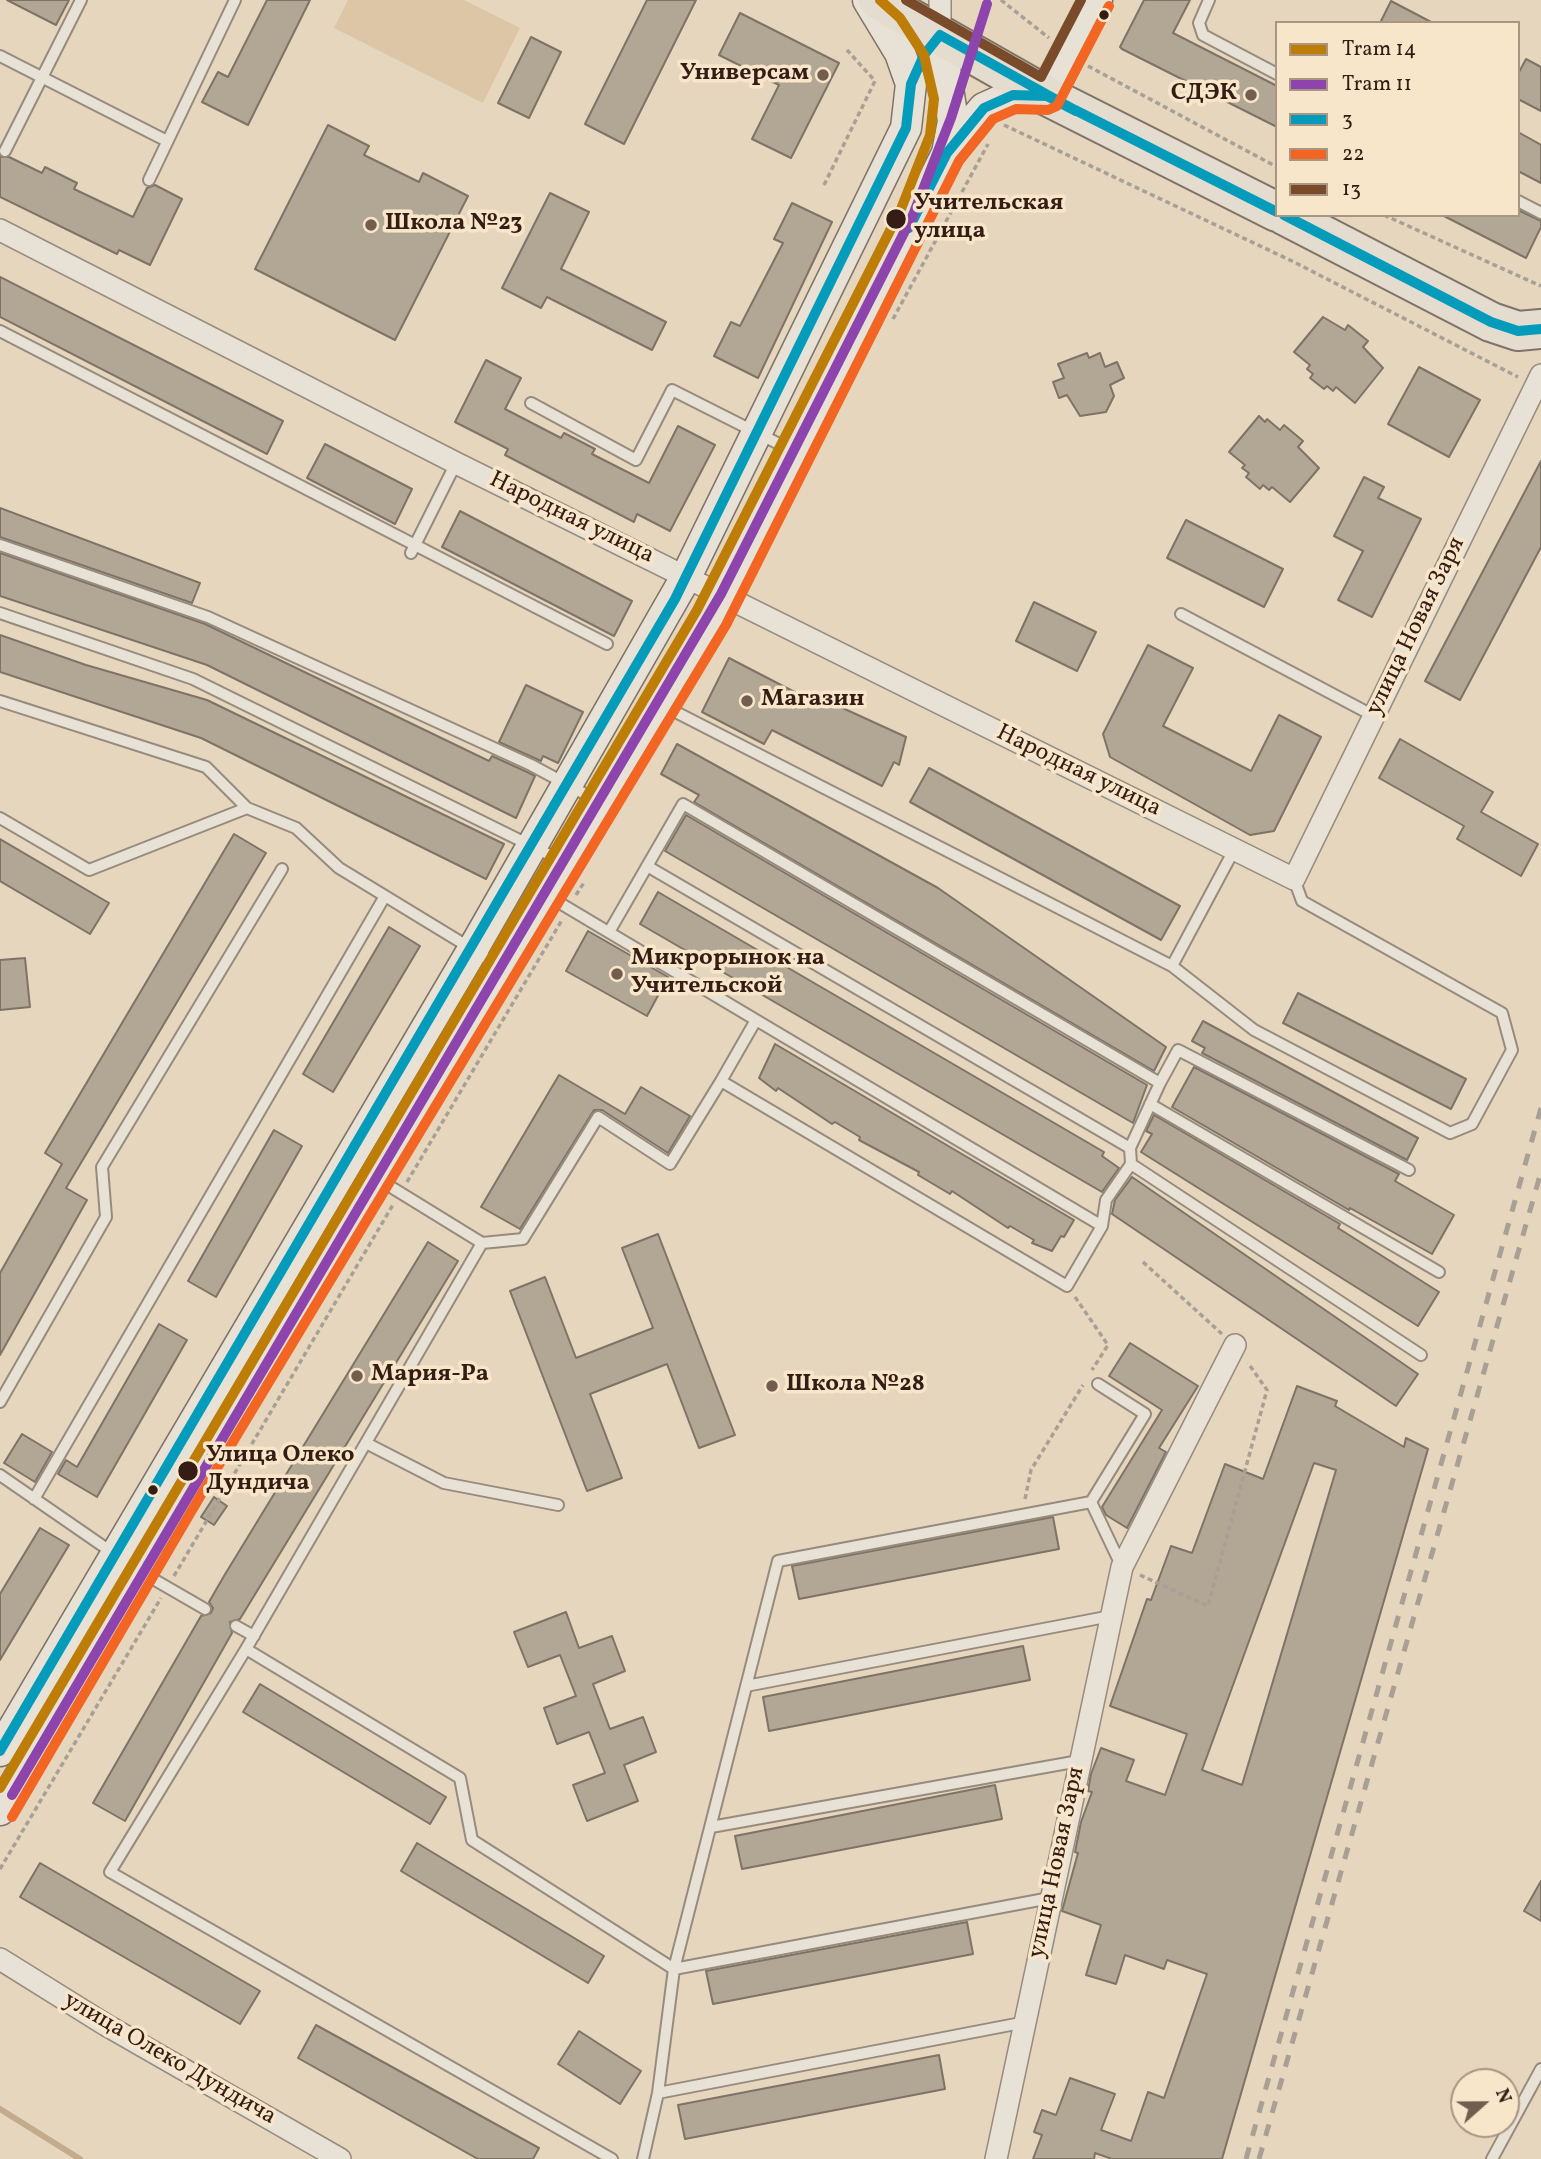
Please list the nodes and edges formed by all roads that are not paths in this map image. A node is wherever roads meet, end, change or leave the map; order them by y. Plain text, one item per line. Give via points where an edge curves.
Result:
1 (81, 0) edge
2 (236, 0) edge
3 (868, 0) edge
4 (878, 0) edge
5 (1097, 0) edge
6 (1209, 0) edge
7 (940, 18) edge
8 (0, 56) edge
9 (1275, 73) edge
10 (42, 77) junction
11 (911, 84) junction
12 (1047, 96) junction
13 (167, 141) junction
14 (5, 151) dead end
15 (947, 153) junction
16 (149, 180) dead end
17 (1520, 202) edge
18 (1275, 208) edge
19 (1541, 213) edge
20 (1292, 217) edge
21 (0, 230) edge
22 (1541, 329) edge
23 (0, 331) edge
24 (1539, 383) edge
25 (531, 403) dead end
26 (757, 433) junction
27 (797, 454) junction
28 (456, 463) junction
29 (0, 545) edge
30 (414, 549) junction
31 (686, 577) junction
32 (726, 596) junction
33 (0, 613) edge
34 (1181, 614) dead end
35 (607, 644) dead end
36 (0, 701) edge
37 (662, 705) junction
38 (1374, 716) junction
39 (567, 785) junction
40 (602, 802) junction
41 (247, 808) junction
42 (0, 818) edge
43 (533, 846) junction
44 (1234, 850) junction
45 (564, 863) junction
46 (647, 866) junction
47 (282, 869) dead end
48 (1294, 879) junction
49 (546, 894) junction
50 (385, 896) junction
51 (609, 932) junction
52 (473, 949) junction
53 (1172, 966) junction
54 (503, 968) junction
55 (756, 1020) junction
56 (720, 1081) junction
57 (1160, 1083) junction
58 (1150, 1104) junction
59 (1130, 1147) junction
60 (1131, 1164) junction
61 (1409, 1170) dead end
62 (376, 1178) junction
63 (1102, 1226) junction
64 (482, 1243) junction
65 (1439, 1272) dead end
66 (1235, 1345) road end
67 (1421, 1355) dead end
68 (1098, 1384) dead end
69 (0, 1402) edge
70 (366, 1443) junction
71 (0, 1475) edge
72 (34, 1499) junction
73 (1091, 1502) junction
74 (558, 1505) dead end
75 (128, 1563) junction
76 (1122, 1567) junction
77 (205, 1608) dead end
78 (1111, 1616) junction
79 (236, 1626) dead end
80 (254, 1636) junction
81 (246, 1649) junction
82 (746, 1686) junction
83 (0, 1751) edge
84 (1079, 1760) junction
85 (0, 1810) edge
86 (710, 1827) junction
87 (1050, 1898) junction
88 (0, 1959) edge
89 (674, 1969) junction
90 (1026, 2022) junction
91 (1541, 2069) edge
92 (657, 2093) junction
93 (340, 2159) edge
94 (612, 2159) edge
95 (643, 2159) edge
96 (996, 2159) edge
97 (1492, 2159) edge

1 - 10 lane
2 - 13 lane
3 - 11 main road via 901,53
4 - 7 highway
5 - 12 main road via 1083,59
6 - 9 lane via 1199,23 1203,36
7 - 11 main road
7 - 12 highway
7 - 15 main road via 953,121
8 - 10 lane
10 - 13 lane
10 - 14 lane
11 - 26 main road via 906,128
12 - 15 main road via 1013,95 984,108
12 - 18 highway
13 - 16 lane
15 - 27 main road
17 - 19 lane
20 - 22 highway via 1491,322 1518,331
21 - 28 street, Народная улица
23 - 30 lane
24 - 38 street, улица Новая Заря
25 - 26 lane via 636,460 671,390
26 - 27 lane
26 - 31 main road
27 - 32 main road
28 - 30 lane
28 - 31 street, Народная улица
29 - 39 lane via 208,617
30 - 35 lane
31 - 32 street, Народная улица
31 - 39 main road
32 - 37 main road
32 - 44 street, Народная улица
33 - 43 lane via 193,679
34 - 38 lane
36 - 41 lane via 206,766
37 - 40 main road
37 - 53 lane
38 - 48 street, улица Новая Заря
39 - 40 lane
39 - 43 main road
40 - 45 main road
41 - 42 lane via 89,870
41 - 50 lane via 296,828 338,868
43 - 45 lane
43 - 52 main road
44 - 48 street, Народная улица
44 - 53 lane
45 - 49 main road
46 - 51 lane
46 - 57 lane via 682,804
46 - 59 lane
47 - 69 lane via 102,1167 106,1217
48 - 53 lane via 1302,901 1503,1013 1512,1050 1472,1124 1450,1133 1266,1036
49 - 51 lane
49 - 54 main road
50 - 52 lane
50 - 72 lane
51 - 55 lane
52 - 54 lane
52 - 75 main road
54 - 62 main road
55 - 56 lane
55 - 63 lane
56 - 63 lane via 1067,1286
56 - 64 lane via 670,1164 598,1117 523,1239
57 - 58 lane
57 - 61 lane via 1178,1050
58 - 59 lane
58 - 65 lane
59 - 60 lane
60 - 63 lane via 1106,1200
60 - 67 lane
62 - 64 lane
62 - 75 main road
64 - 70 lane
66 - 76 street, улица Новая Заря
68 - 73 lane via 1145,1414
70 - 74 lane via 444,1483
70 - 80 lane
71 - 72 lane
72 - 75 lane
73 - 76 lane
73 - 82 lane via 778,1561
75 - 77 lane
75 - 83 main road
75 - 85 main road
76 - 78 street, улица Новая Заря
78 - 82 lane
78 - 84 street, улица Новая Заря
79 - 80 lane
80 - 81 lane
81 - 89 lane via 460,1778 472,1840
81 - 94 lane via 110,1872
82 - 86 lane
84 - 86 lane
84 - 87 street, улица Новая Заря
86 - 89 lane
87 - 89 lane
87 - 90 street, улица Новая Заря
88 - 93 street, улица Олеко Дундича
89 - 92 lane
90 - 92 lane
90 - 96 street, улица Новая Заря
91 - 97 lane
92 - 95 lane

